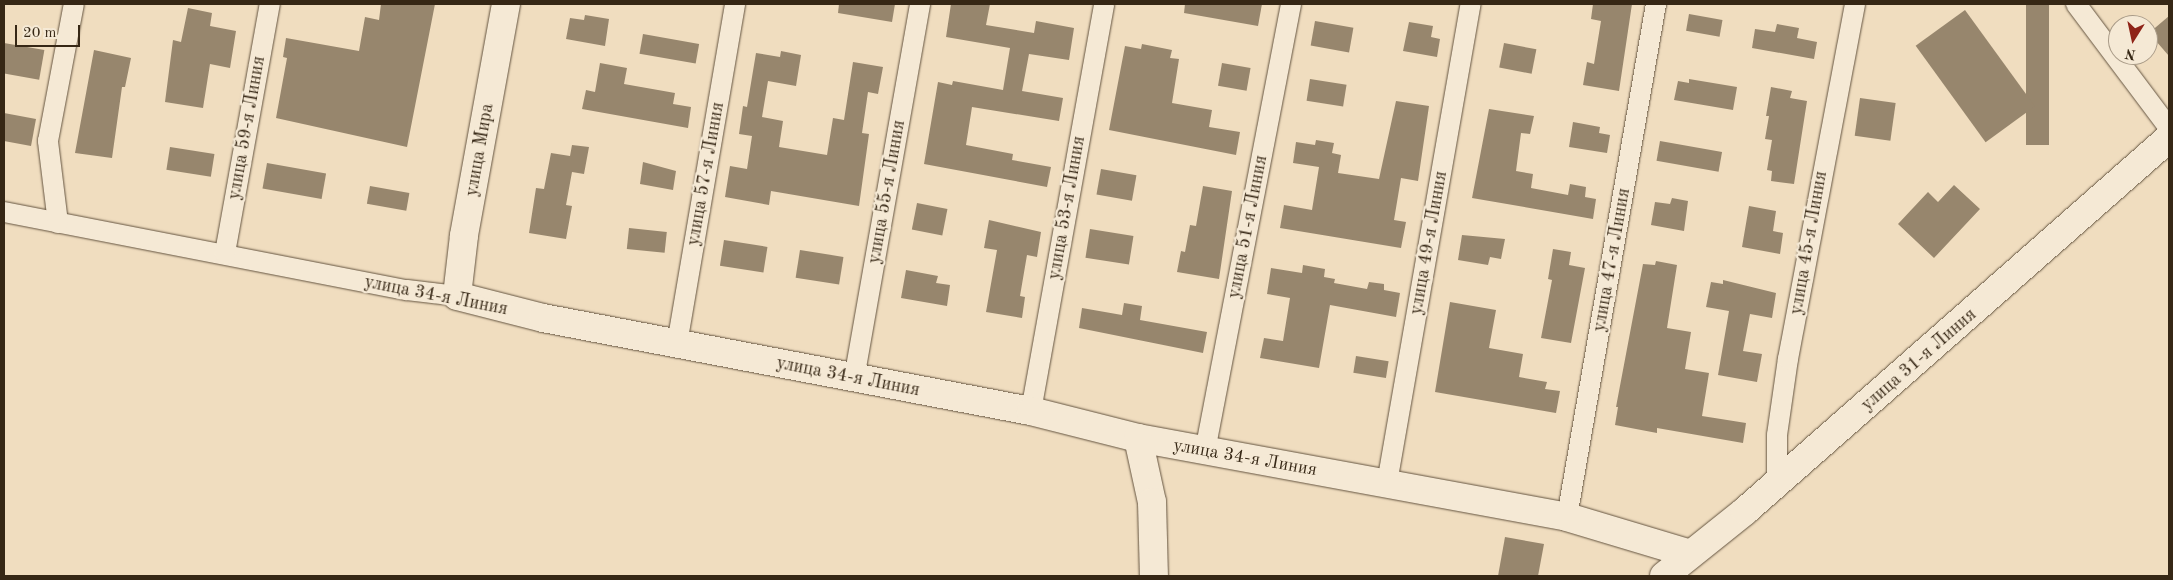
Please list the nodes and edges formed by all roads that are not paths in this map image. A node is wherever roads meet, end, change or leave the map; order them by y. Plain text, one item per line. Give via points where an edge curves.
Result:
1 (74, 4) edge
2 (270, 4) edge
3 (506, 4) edge
4 (735, 4) edge
5 (920, 4) edge
6 (1104, 4) edge
7 (1291, 4) edge
8 (1471, 4) edge
9 (1656, 4) edge
10 (1855, 4) edge
11 (2076, 4) edge
12 (2169, 128) edge
13 (2169, 138) edge
14 (4, 212) edge
15 (58, 223) junction
16 (225, 253) junction
17 (457, 296) junction
18 (677, 344) junction
19 (854, 379) junction
20 (1031, 411) junction
21 (1138, 438) junction
22 (1205, 451) junction
23 (1387, 483) junction
24 (1777, 483) junction
25 (1567, 517) junction
26 (1690, 554) junction
27 (1154, 576) edge
28 (1664, 576) edge

1 - 15 street via 48,141
2 - 16 street, улица 59-я Линия
3 - 17 street, улица Мира via 464,236
4 - 18 street, улица 57-я Линия
5 - 19 street, улица 55-я Линия
6 - 20 street, улица 53-я Линия
7 - 22 street, улица 51-я Линия
8 - 23 street, улица 49-я Линия
9 - 25 street, улица 47-я Линия
10 - 24 street, улица 45-я Линия via 1788,359 1778,436
11 - 12 street
13 - 24 street, улица 31-я Линия
14 - 15 street, улица 34-я Линия
15 - 16 street, улица 34-я Линия
16 - 17 street, улица 34-я Линия via 408,290
17 - 18 street, улица 34-я Линия via 543,318
18 - 19 street, улица 34-я Линия
19 - 20 street, улица 34-я Линия
20 - 21 street, улица 34-я Линия
21 - 22 street, улица 34-я Линия
21 - 27 street via 1152,502
22 - 23 street, улица 34-я Линия
23 - 25 street, улица 34-я Линия
24 - 26 street, улица 31-я Линия
25 - 26 street, улица 34-я Линия
26 - 28 street, улица 31-я Линия

